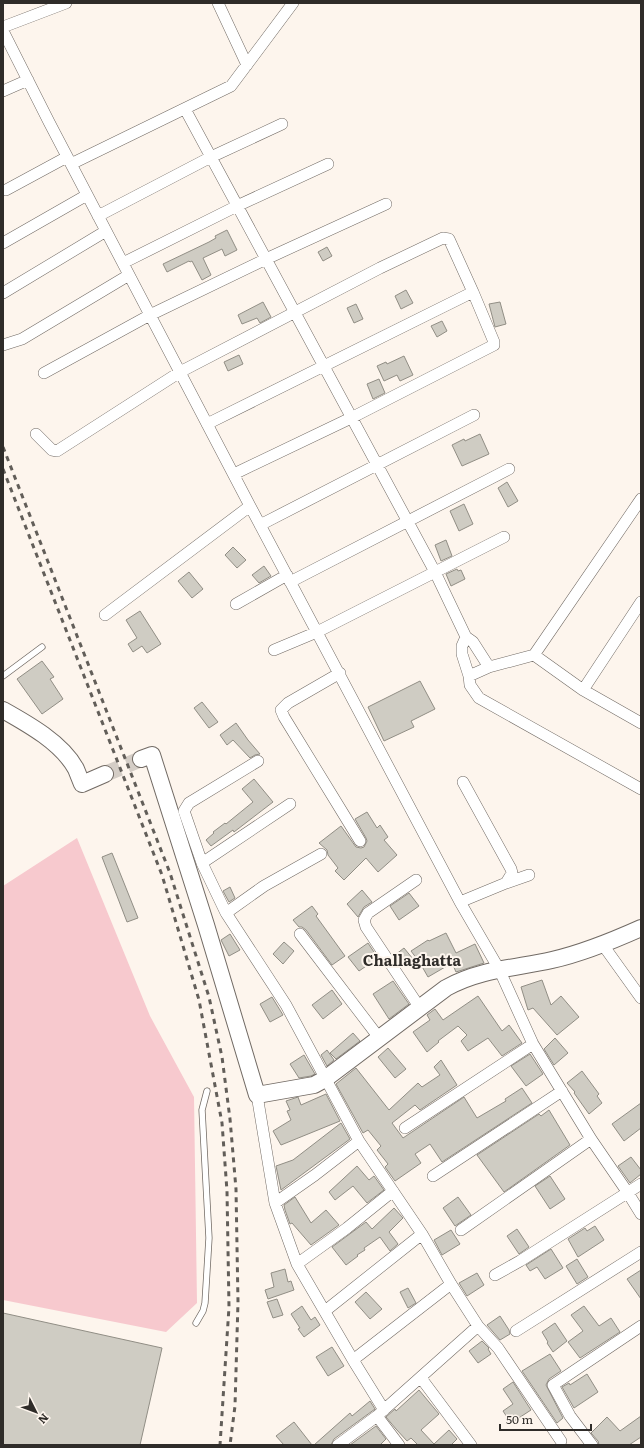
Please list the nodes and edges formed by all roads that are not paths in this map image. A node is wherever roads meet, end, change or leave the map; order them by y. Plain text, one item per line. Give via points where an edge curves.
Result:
1 (66, 3) edge
2 (218, 3) edge
3 (293, 3) edge
4 (3, 27) edge
5 (3, 31) edge
6 (247, 65) junction
7 (28, 80) junction
8 (3, 90) edge
9 (185, 109) junction
10 (282, 124) dead end
11 (211, 157) junction
12 (69, 161) junction
13 (328, 164) dead end
14 (6, 190) dead end
15 (87, 195) junction
16 (386, 204) dead end
17 (237, 206) junction
18 (98, 216) junction
19 (106, 231) junction
20 (3, 243) edge
21 (266, 259) junction
22 (123, 263) junction
23 (129, 275) junction
24 (473, 292) junction
25 (3, 293) edge
26 (295, 312) junction
27 (150, 315) junction
28 (3, 345) edge
29 (323, 366) junction
30 (180, 372) junction
31 (44, 374) dead end
32 (474, 415) dead end
33 (351, 418) junction
34 (207, 424) junction
35 (36, 434) dead end
36 (377, 465) junction
37 (509, 469) dead end
38 (234, 474) junction
39 (641, 499) edge
40 (250, 506) junction
41 (407, 522) junction
42 (260, 525) junction
43 (504, 537) dead end
44 (434, 572) junction
45 (289, 578) junction
46 (641, 602) edge
47 (236, 604) dead end
48 (105, 615) dead end
49 (317, 632) junction
50 (466, 637) junction
51 (42, 647) dead end
52 (274, 650) dead end
53 (534, 655) junction
54 (489, 667) junction
55 (340, 672) junction
56 (3, 676) edge
57 (469, 676) junction
58 (583, 690) junction
59 (3, 710) edge
60 (641, 723) edge
61 (141, 759) tunnel mouth
62 (258, 761) dead end
63 (105, 774) tunnel mouth
64 (463, 782) dead end
65 (641, 789) edge
66 (290, 804) dead end
67 (360, 841) dead end
68 (320, 854) dead end
69 (202, 863) junction
70 (529, 875) dead end
71 (416, 880) dead end
72 (506, 883) junction
73 (460, 902) junction
74 (226, 913) junction
75 (641, 928) edge
76 (300, 934) dead end
77 (603, 945) junction
78 (499, 969) junction
79 (641, 998) edge
80 (420, 1008) junction
81 (380, 1039) junction
82 (533, 1044) junction
83 (325, 1079) junction
84 (207, 1091) dead end
85 (562, 1091) junction
86 (257, 1095) junction
87 (405, 1128) dead end
88 (591, 1139) junction
89 (359, 1141) junction
90 (434, 1176) dead end
91 (641, 1184) edge
92 (393, 1191) junction
93 (628, 1193) junction
94 (275, 1203) junction
95 (641, 1214) edge
96 (461, 1230) dead end
97 (422, 1234) junction
98 (641, 1252) edge
99 (297, 1264) junction
100 (495, 1275) dead end
101 (451, 1284) junction
102 (325, 1311) junction
103 (196, 1323) dead end
104 (478, 1326) junction
105 (641, 1326) edge
106 (516, 1331) dead end
107 (353, 1360) junction
108 (421, 1378) junction
109 (380, 1413) junction
110 (561, 1441) dead end
111 (338, 1445) edge
112 (399, 1445) edge
113 (471, 1445) edge
114 (592, 1445) edge

1 - 4 street
2 - 6 street
3 - 6 street
5 - 7 street
6 - 9 street via 231,86
7 - 8 street
7 - 12 street
9 - 11 street
9 - 12 street
10 - 11 street
11 - 17 street
11 - 18 street
12 - 14 street
12 - 15 street
13 - 17 street
15 - 18 street
15 - 20 street
16 - 21 street
17 - 21 street
17 - 22 street
18 - 19 street
19 - 22 street
19 - 25 street
21 - 26 street
21 - 27 street
22 - 23 street
23 - 27 street
23 - 28 street via 22,339
24 - 26 street via 451,241 443,238
24 - 29 street
24 - 33 street via 494,345
26 - 29 street
26 - 30 street
27 - 30 street
27 - 31 street
29 - 33 street
29 - 34 street
30 - 34 street
30 - 35 street via 57,451 52,450
32 - 36 street
33 - 36 street
33 - 38 street
34 - 38 street
36 - 41 street
36 - 42 street
37 - 41 street
38 - 40 street
39 - 53 street
40 - 42 street
40 - 48 street
41 - 44 street
41 - 45 street
42 - 45 street
43 - 44 street
44 - 49 street
44 - 50 street
45 - 47 street
45 - 49 street
46 - 58 street
49 - 52 street
49 - 55 street
50 - 54 street via 473,642
50 - 57 street via 462,654
51 - 56 lane
53 - 54 street
53 - 58 street
54 - 57 street
55 - 67 street via 288,703 282,710
55 - 73 street
57 - 65 street via 470,685 479,698
58 - 60 street
59 - 63 street via 26,723 61,749 76,768 82,784
61 - 86 street via 152,755
62 - 69 street via 189,803 184,811
64 - 72 street via 511,869 512,873
66 - 69 street
68 - 74 street via 264,886
69 - 74 street
70 - 72 street
71 - 80 street via 368,913 364,920 366,927
72 - 73 street
73 - 78 street
74 - 83 street via 286,1005
75 - 77 street
76 - 81 street
77 - 78 street via 553,960
77 - 79 street
78 - 80 street via 455,983
78 - 82 street
80 - 81 street
81 - 83 street
82 - 85 street
82 - 87 street
83 - 86 street via 314,1085
83 - 89 street
84 - 103 lane via 202,1110 202,1124 209,1238 205,1303
85 - 88 street
85 - 90 street
86 - 94 street
88 - 93 street
88 - 96 street
89 - 92 street
89 - 94 street
91 - 93 street
92 - 97 street
92 - 99 street
93 - 95 street
93 - 100 street
94 - 99 street
97 - 101 street
97 - 102 street
98 - 106 street
99 - 102 street
101 - 104 street
101 - 107 street
102 - 107 street
104 - 108 street
104 - 110 street via 498,1348
105 - 114 street via 553,1385 570,1416
107 - 109 street
108 - 109 street
108 - 113 street
109 - 111 street
109 - 112 street

